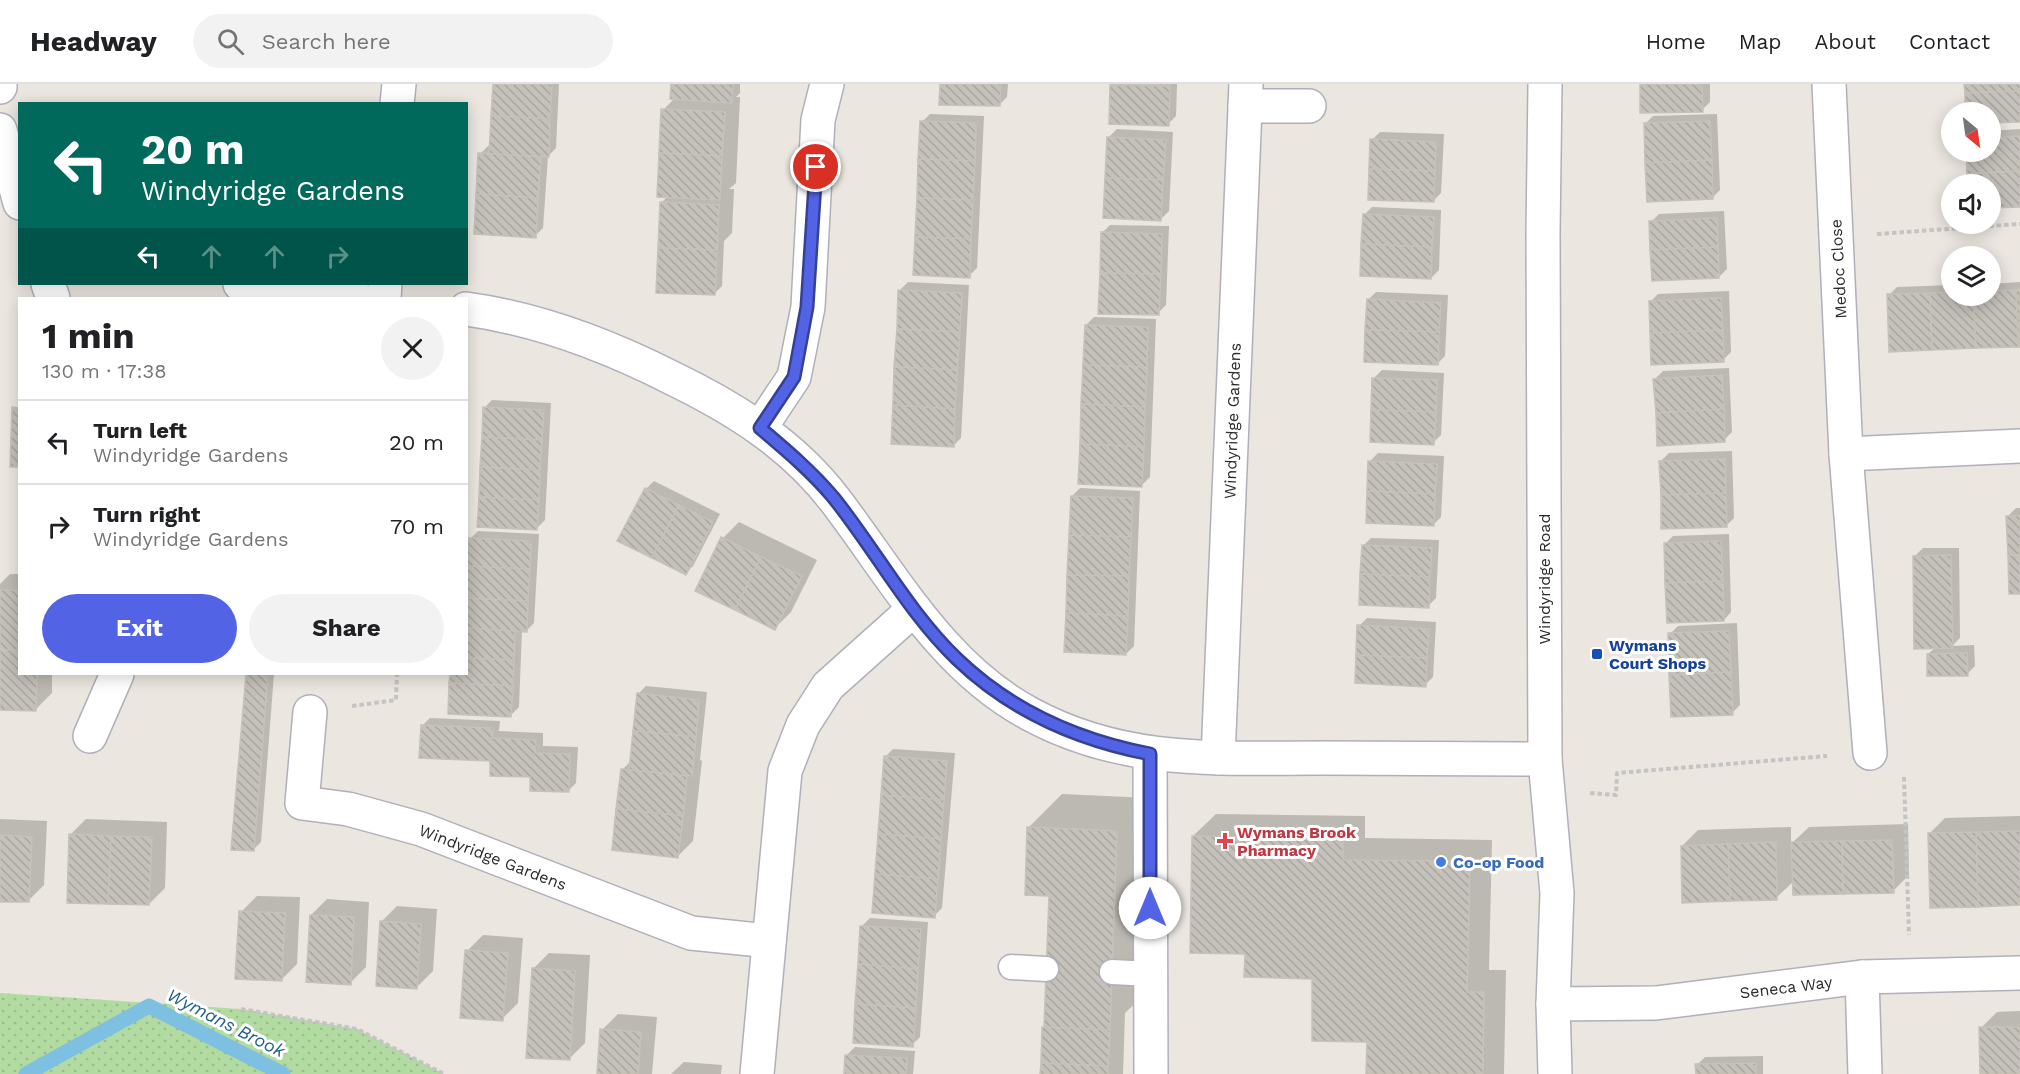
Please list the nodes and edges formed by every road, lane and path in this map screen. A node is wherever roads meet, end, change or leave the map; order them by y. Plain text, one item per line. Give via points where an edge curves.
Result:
1 (399, 84) edge
2 (828, 84) edge
3 (1545, 84) edge
4 (1829, 84) edge
5 (1246, 95) edge
6 (398, 102) edge
7 (1309, 106) dead end
8 (0, 130) edge
9 (18, 196) edge
10 (2020, 224) edge
11 (1836, 237) junction
12 (245, 285) edge
13 (346, 297) edge
14 (468, 309) edge
15 (760, 428) junction
16 (2020, 446) edge
17 (1846, 453) junction
18 (914, 609) junction
19 (117, 675) edge
20 (398, 675) edge
21 (310, 712) joint
22 (90, 736) dead end
23 (1870, 753) junction
24 (1150, 754) junction
25 (1218, 758) junction
26 (1547, 774) junction
27 (769, 941) junction
28 (1011, 967) dead end
29 (1046, 969) dead end
30 (1112, 972) dead end
31 (2020, 973) edge
32 (1151, 974) junction
33 (1910, 975) junction
34 (1862, 977) junction
35 (1553, 1004) junction
36 (241, 1009) dead end
37 (444, 1074) edge
38 (757, 1074) edge
39 (1151, 1074) edge
40 (1555, 1074) edge
41 (1865, 1074) edge

1 - 6 street
2 - 15 street via 818,120 807,307 794,377
3 - 26 street, Windyridge Road
4 - 11 street, Medoc Close
5 - 7 street
5 - 25 street, Windyridge Gardens
8 - 9 street
10 - 11 path
11 - 17 street, Medoc Close
12 - 13 street
14 - 15 street via 579,336 721,402
15 - 18 street via 799,461 833,498
16 - 17 street
17 - 23 street, Medoc Close
18 - 24 street via 956,658 990,688 1029,714 1075,735
18 - 27 street via 828,686 793,747 785,771
19 - 22 street
20 - 21 path via 396,700
21 - 27 street, Windyridge Gardens via 302,803 348,809 421,829 691,933
23 - 26 path via 1617,773 1616,795
23 - 33 path via 1904,770
24 - 25 street
24 - 32 street
25 - 26 street
26 - 35 street, Windyridge Road via 1557,893
27 - 38 street
28 - 29 lane
30 - 32 lane
31 - 33 street, Seneca Way
32 - 39 street
33 - 34 street, Seneca Way
34 - 35 street, Seneca Way via 1656,1003
34 - 41 street
35 - 40 street, Windyridge Road
36 - 37 path via 357,1029

